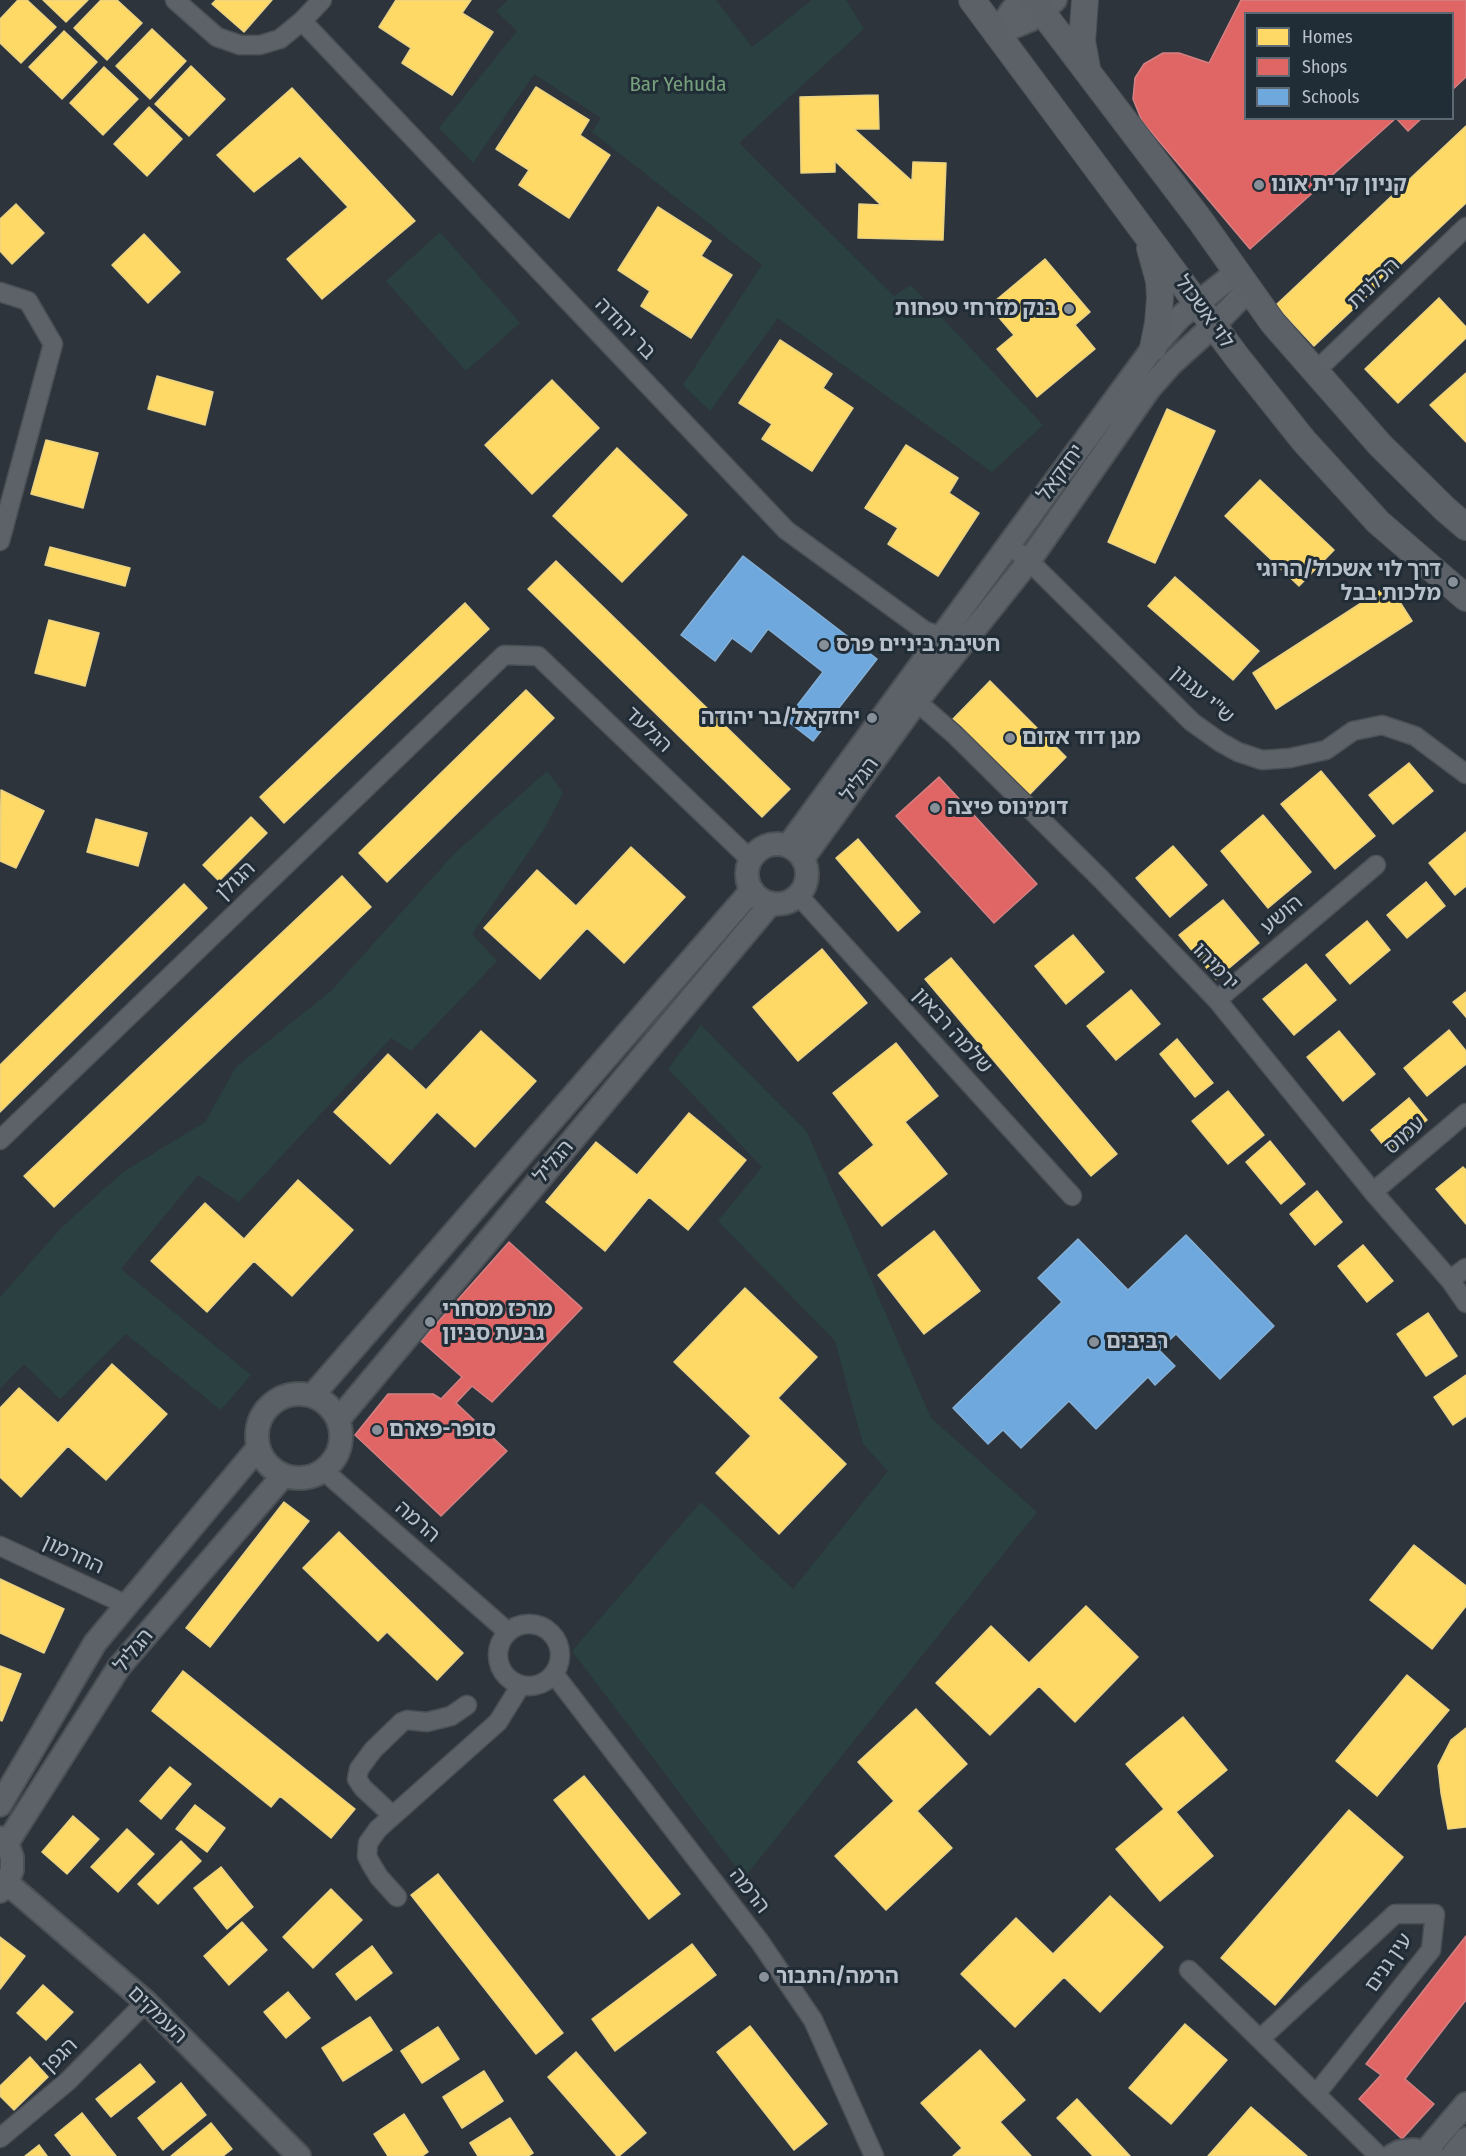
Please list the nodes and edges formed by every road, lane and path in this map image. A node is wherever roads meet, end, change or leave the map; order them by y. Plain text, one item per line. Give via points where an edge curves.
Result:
1 (175, 0) edge
2 (322, 0) edge
3 (972, 0) edge
4 (1086, 0) edge
5 (1038, 3) edge
6 (302, 21) junction
7 (996, 34) junction
8 (1089, 74) junction
9 (1466, 227) edge
10 (1146, 234) junction
11 (1243, 281) junction
12 (0, 292) edge
13 (1198, 303) junction
14 (1214, 325) junction
15 (1153, 348) junction
16 (1316, 374) junction
17 (1466, 527) edge
18 (0, 541) edge
19 (1008, 545) junction
20 (1029, 561) junction
21 (1466, 598) edge
22 (942, 634) junction
23 (504, 655) joint
24 (909, 695) junction
25 (1466, 774) edge
26 (795, 852) junction
27 (751, 860) junction
28 (1376, 865) dead end
29 (752, 890) junction
30 (798, 895) junction
31 (771, 903) junction
32 (1216, 1000) junction
33 (1466, 1113) edge
34 (0, 1140) edge
35 (1373, 1192) junction
36 (1072, 1196) dead end
37 (1466, 1268) edge
38 (1450, 1280) junction
39 (1466, 1303) edge
40 (312, 1396) junction
41 (338, 1420) junction
42 (258, 1448) junction
43 (323, 1470) junction
44 (284, 1476) junction
45 (0, 1546) edge
46 (127, 1605) junction
47 (508, 1632) junction
48 (554, 1674) junction
49 (521, 1685) junction
50 (467, 1705) dead end
51 (0, 1805) edge
52 (392, 1815) junction
53 (4, 1840) edge
54 (4, 1887) edge
55 (397, 1897) dead end
56 (1189, 1970) dead end
57 (146, 2002) junction
58 (1260, 2039) junction
59 (1316, 2094) junction
60 (1466, 2104) edge
61 (0, 2138) edge
62 (1466, 2139) edge
63 (1429, 2154) edge
64 (299, 2156) edge
65 (874, 2156) edge
66 (1379, 2156) edge
67 (1392, 2156) edge
68 (1452, 2156) edge

1 - 6 street via 216,37 240,45 280,39
2 - 6 street
3 - 7 main road, לוי אשכול
4 - 8 main road via 1082,41
5 - 7 street via 1018,26
5 - 8 main road
6 - 22 street, בר יהודה via 786,530 925,631
7 - 10 main road, לוי אשכול
8 - 11 main road
9 - 16 street, הכלנית
10 - 13 main road, לוי אשכול
10 - 15 main road via 1159,281
11 - 13 street, יחזקאל
11 - 14 street, יחזקאל
11 - 16 main road
12 - 18 street via 28,301 53,344
13 - 14 main road, לוי אשכול
13 - 15 street, יחזקאל
14 - 20 street, יחזקאל via 1149,389
14 - 21 main road, לוי אשכול via 1328,469 1378,522
15 - 19 street, יחזקאל
16 - 17 main road via 1380,445
19 - 20 street, ש"י עגנון
19 - 22 street, יחזקאל
20 - 24 street, יחזקאל
20 - 25 street, ש"י עגנון via 1192,722 1238,752 1262,760 1290,758 1326,750 1353,731 1382,725 1415,736
22 - 24 street, יחזקאל
23 - 27 street, הגלעד via 538,656
23 - 34 street, הגולן
24 - 26 street, הגליל
24 - 32 street, ירמיהו via 1100,878
26 - 27 street via 779,844 763,848
26 - 30 street via 807,868 804,887
27 - 29 street via 747,875
28 - 32 street, הושע
29 - 31 street
29 - 40 street, הגליל
30 - 31 street via 781,904
30 - 36 street, שלמה רבאון
31 - 41 street, הגליל
32 - 35 street, ירמיהו
33 - 35 street, עמוס
35 - 38 street, ירמיהו
37 - 38 street
38 - 39 street, ירמיהו
40 - 41 street via 330,1407
40 - 42 street via 283,1397 271,1405 259,1423
41 - 43 street via 341,1438 337,1453
42 - 44 street via 264,1461
42 - 46 street, הגליל
43 - 44 street via 312,1476
43 - 47 street, הרמה
44 - 53 street, הגליל via 119,1667
45 - 46 street, החרמון
46 - 51 street, הגליל via 95,1643
47 - 48 street via 530,1623 550,1631 561,1650
47 - 49 street via 498,1648 498,1661 511,1681
48 - 49 street via 542,1684
48 - 65 street, הרמה via 760,1942 813,2020
49 - 52 street via 498,1722
50 - 52 street via 451,1716 427,1722 402,1722 359,1769 357,1779 363,1788
52 - 55 street via 368,1843 367,1856
53 - 54 street via 12,1857 12,1870
54 - 57 street, העמקים
56 - 58 street
57 - 61 street, הגפן via 68,2081
57 - 64 street, העמקים
58 - 59 street
58 - 59 street, עין גנים via 1395,1914 1435,1914 1431,1950
59 - 66 street
60 - 63 street
62 - 68 street
63 - 67 street via 1414,2150

